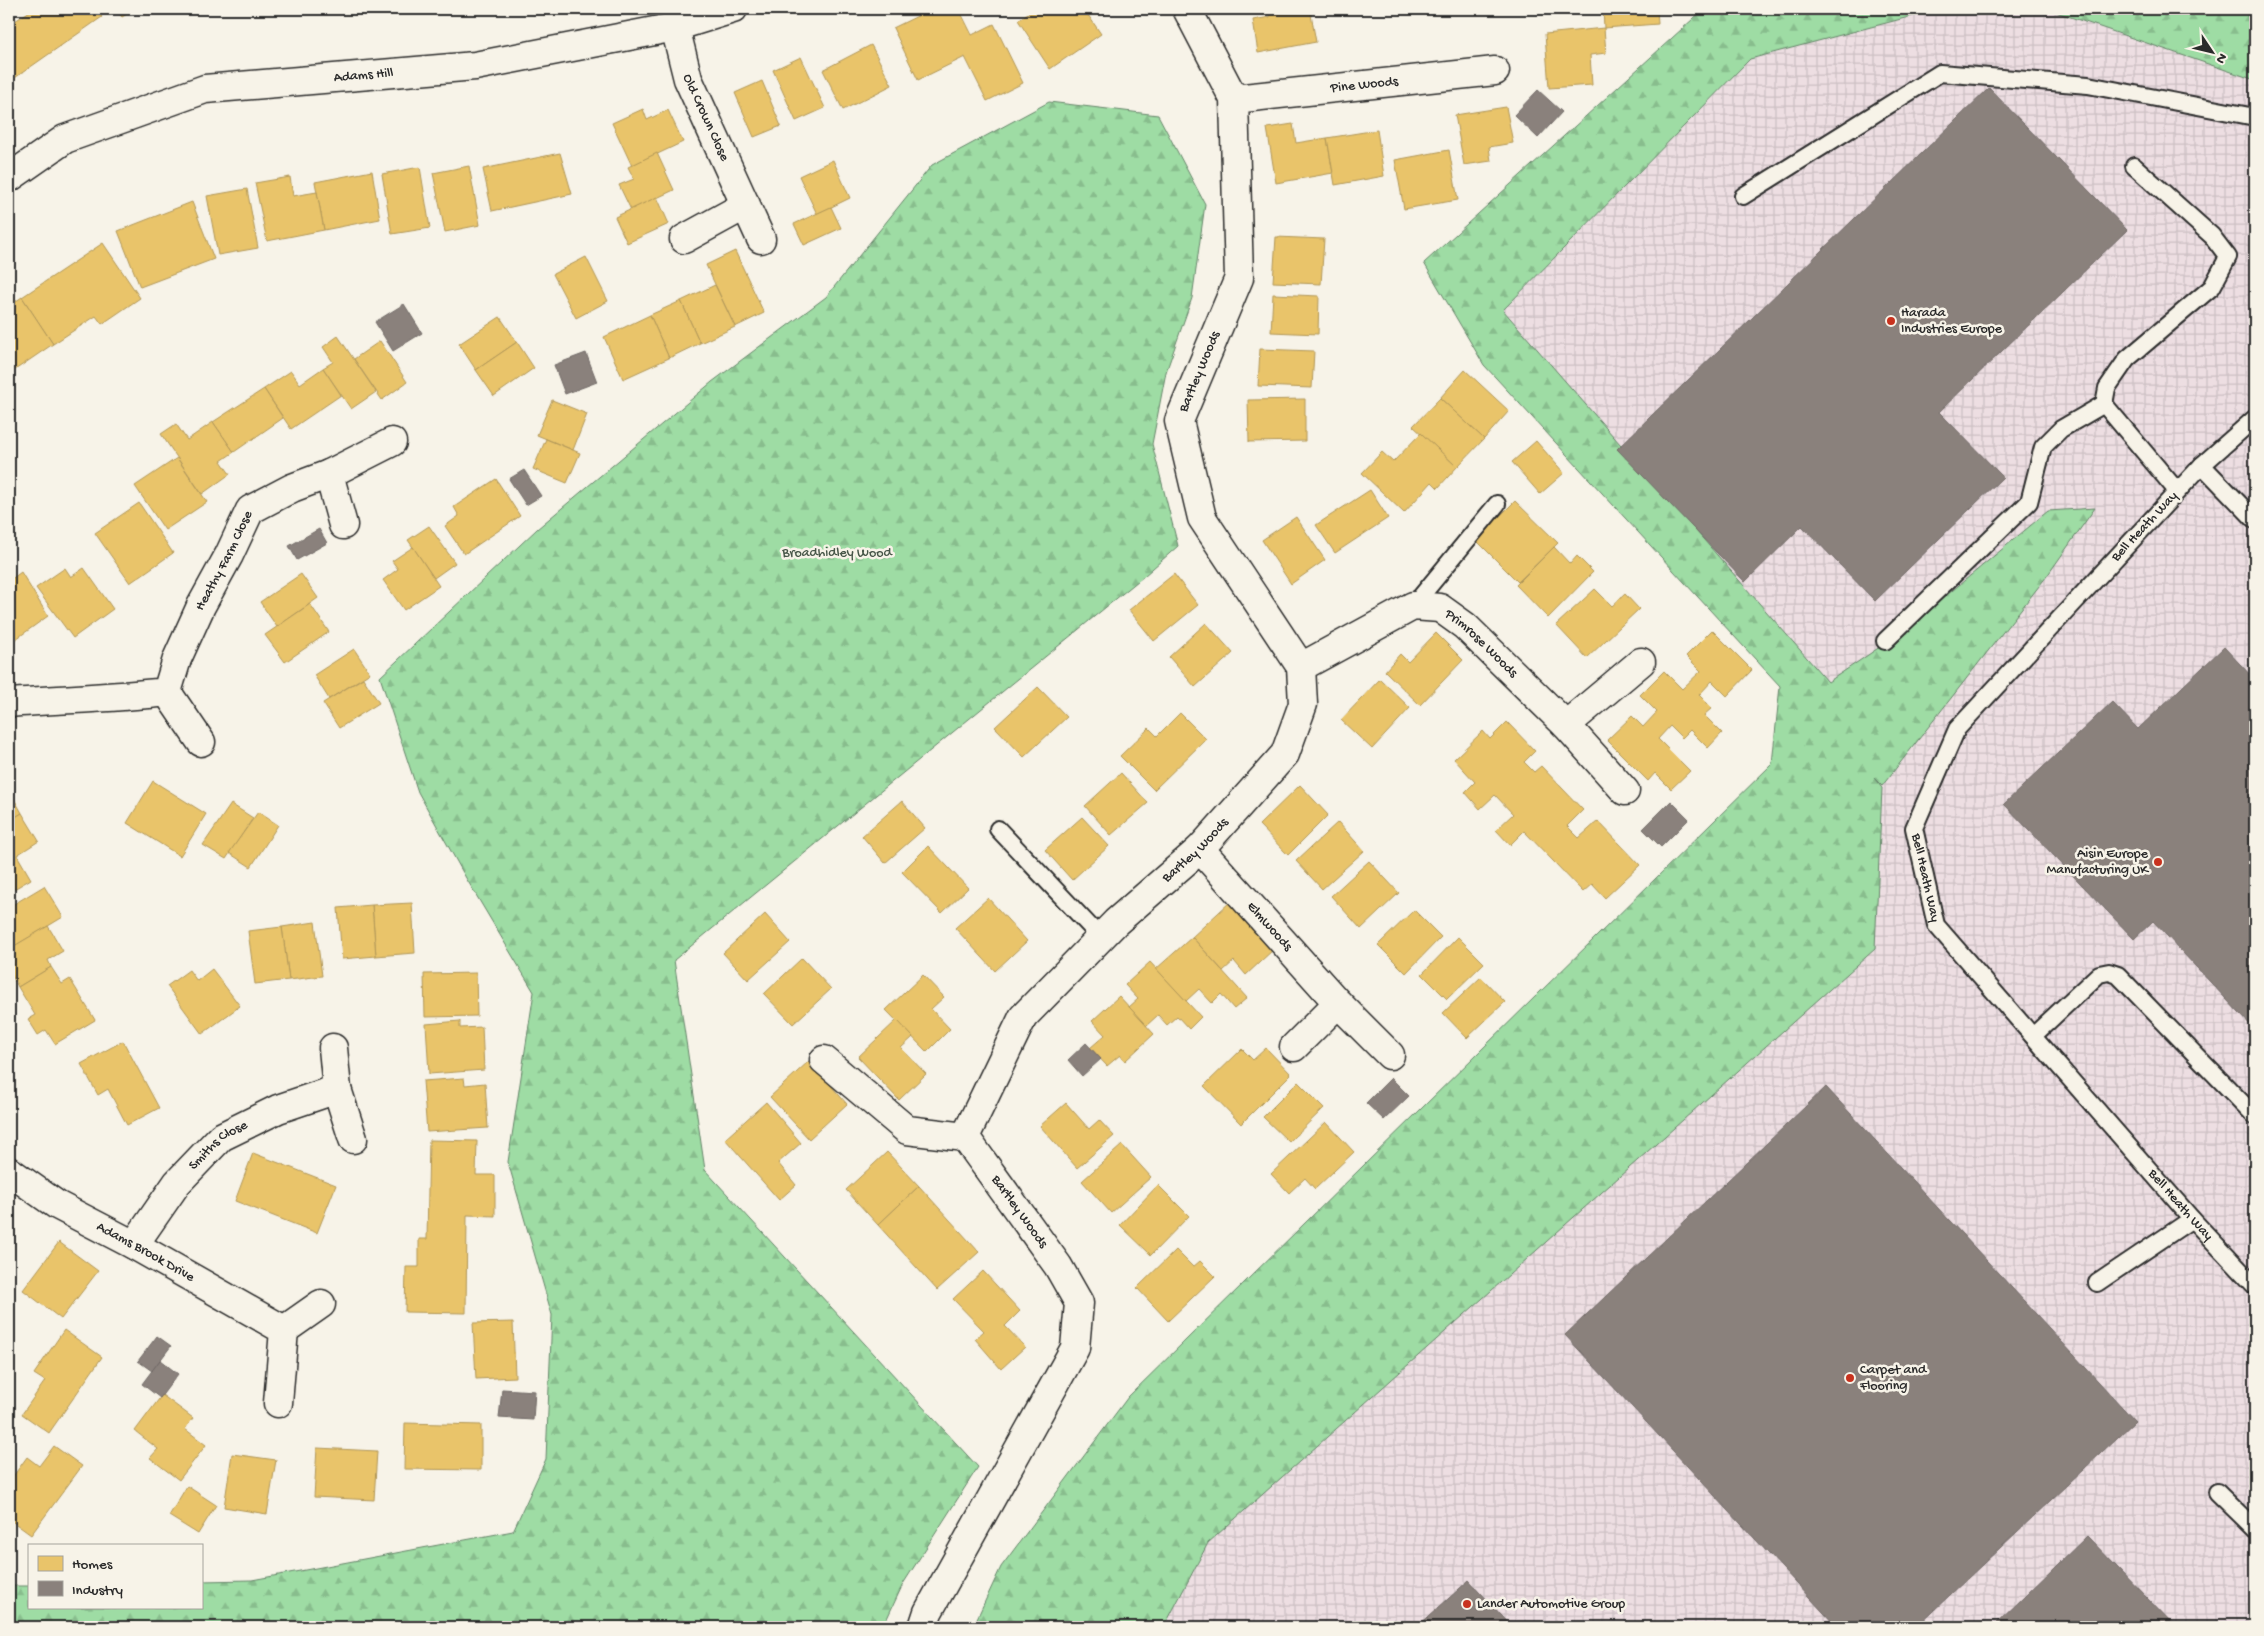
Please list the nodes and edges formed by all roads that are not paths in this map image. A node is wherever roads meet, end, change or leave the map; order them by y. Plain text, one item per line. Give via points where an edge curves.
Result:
1 (733, 9) edge
2 (1186, 9) edge
3 (675, 27) junction
4 (1495, 71) dead end
5 (1234, 99) junction
6 (2255, 116) edge
7 (2134, 166) dead end
8 (9, 178) edge
9 (1743, 196) dead end
10 (746, 205) junction
11 (684, 239) dead end
12 (762, 239) dead end
13 (2104, 404) junction
14 (2255, 418) edge
15 (392, 442) dead end
16 (2202, 465) junction
17 (329, 474) junction
18 (2178, 491) junction
19 (1497, 504) dead end
20 (2255, 520) edge
21 (343, 525) dead end
22 (1413, 606) junction
23 (1885, 641) dead end
24 (1641, 662) dead end
25 (1301, 667) junction
26 (167, 692) junction
27 (9, 703) edge
28 (1566, 725) junction
29 (201, 742) dead end
30 (1625, 791) dead end
31 (998, 829) dead end
32 (1200, 849) junction
33 (1101, 938) junction
34 (1338, 1003) junction
35 (2032, 1036) junction
36 (1294, 1047) dead end
37 (333, 1048) dead end
38 (1390, 1056) dead end
39 (824, 1060) dead end
40 (337, 1089) junction
41 (2255, 1116) edge
42 (965, 1137) junction
43 (353, 1138) dead end
44 (9, 1170) edge
45 (2192, 1219) junction
46 (134, 1245) junction
47 (2097, 1283) dead end
48 (2255, 1286) edge
49 (321, 1304) dead end
50 (284, 1330) junction
51 (278, 1403) dead end
52 (2217, 1492) dead end
53 (2255, 1529) edge
54 (923, 1627) edge

1 - 3 street, Adams Hill
2 - 5 street, Bartley Woods
3 - 8 street, Adams Hill via 475,66 205,89 65,139
3 - 10 street, Old Crown Close via 688,79
4 - 5 street, Pine Woods
5 - 25 street, Bartley Woods via 1238,278 1179,421 1202,518
6 - 9 lane via 2088,85 1940,73
7 - 13 lane via 2212,236 2228,257 2212,287 2127,359 2107,388
10 - 11 street
10 - 12 street, Old Crown Close
13 - 18 lane
13 - 23 lane via 2061,429 2043,448 2029,502
14 - 16 lane, Bell Heath Way
15 - 17 street, Heathy Farm Close
16 - 18 lane, Bell Heath Way
16 - 20 lane
17 - 21 street
17 - 26 street, Heathy Farm Close via 292,488 250,510 200,606
18 - 35 lane, Bell Heath Way via 1957,729 1914,828 1936,925
19 - 22 lane
22 - 25 street
22 - 28 street, Primrose Woods via 1440,608 1465,626
24 - 28 street
25 - 32 street, Bartley Woods via 1303,704 1285,754
26 - 27 street via 120,698
26 - 29 street
28 - 30 street, Primrose Woods
31 - 33 lane
32 - 33 street, Bartley Woods
32 - 34 street, Elmwoods
33 - 42 street, Bartley Woods via 1023,1017
34 - 36 street
34 - 38 street, Elmwoods
35 - 41 lane via 2099,974 2109,972 2118,975
35 - 45 lane, Bell Heath Way
37 - 40 street
39 - 42 street via 907,1130
40 - 43 street
40 - 46 street, Smiths Close via 278,1109 221,1137 177,1183
42 - 54 street, Bartley Woods via 1058,1266 1080,1303 1075,1348 928,1612
44 - 46 street, Adams Brook Drive via 56,1205
45 - 47 lane
45 - 48 lane, Bell Heath Way
46 - 50 street, Adams Brook Drive
49 - 50 street
50 - 51 street
52 - 53 lane

